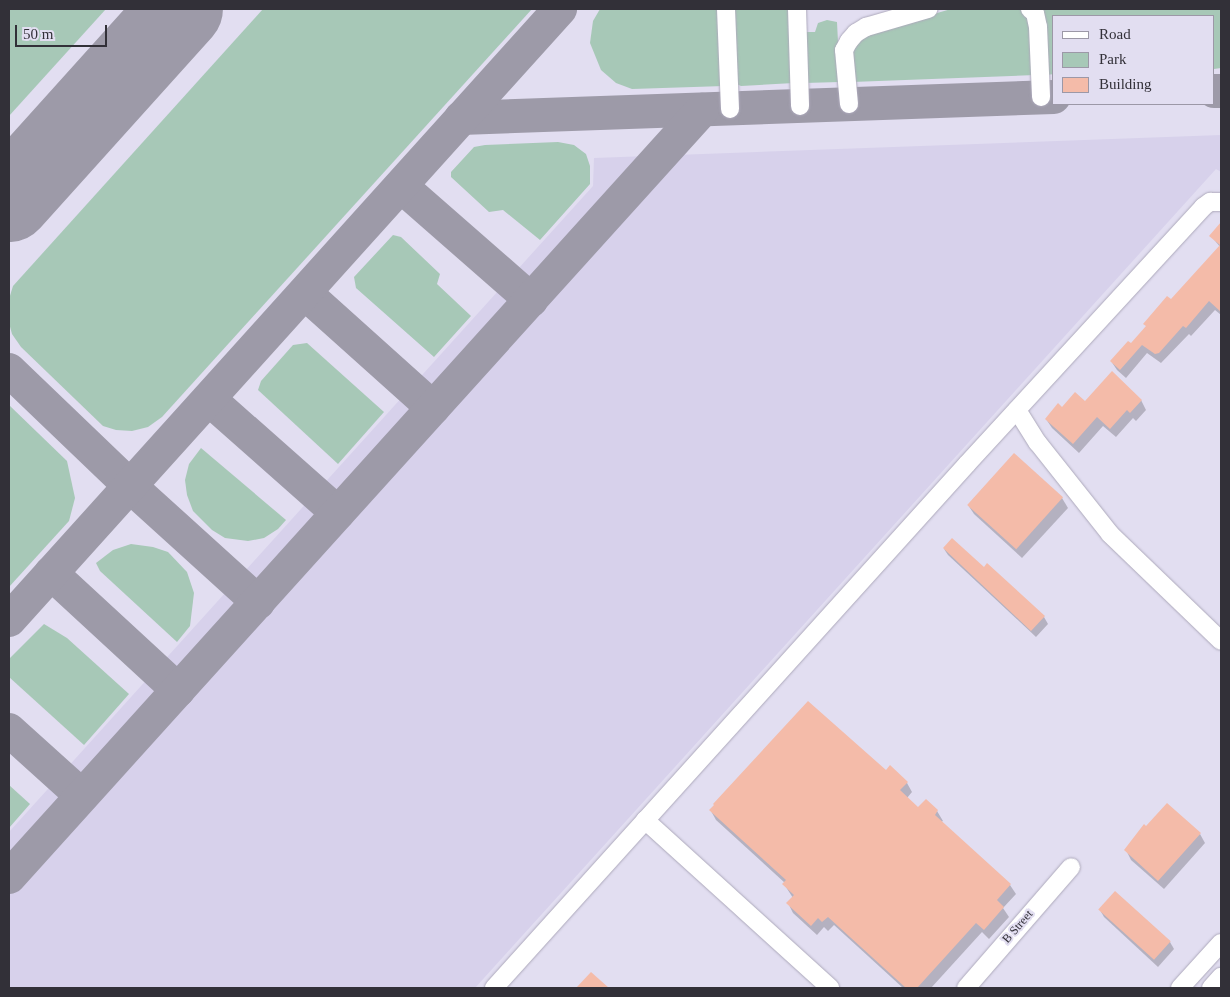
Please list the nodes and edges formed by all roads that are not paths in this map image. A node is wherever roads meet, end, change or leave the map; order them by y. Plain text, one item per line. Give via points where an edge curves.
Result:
1 (726, 9) edge
2 (797, 9) edge
3 (928, 9) edge
4 (1030, 9) edge
5 (1041, 97) dead end
6 (849, 104) dead end
7 (800, 106) dead end
8 (730, 109) dead end
9 (1221, 202) edge
10 (1017, 410) junction
11 (1221, 641) edge
12 (646, 820) junction
13 (1071, 866) dead end
14 (1221, 943) edge
15 (1221, 977) edge
16 (494, 988) edge
17 (830, 988) edge
18 (966, 988) edge
19 (1180, 988) edge
20 (1211, 988) edge

1 - 8 street
2 - 7 street
3 - 6 street via 866,26 849,41 844,50
4 - 5 street via 1038,26
9 - 10 street via 1210,202 1203,208
10 - 11 street via 1038,443 1110,534
10 - 12 street
12 - 16 street
12 - 17 street
13 - 18 street, B Street
14 - 19 street
15 - 20 street

